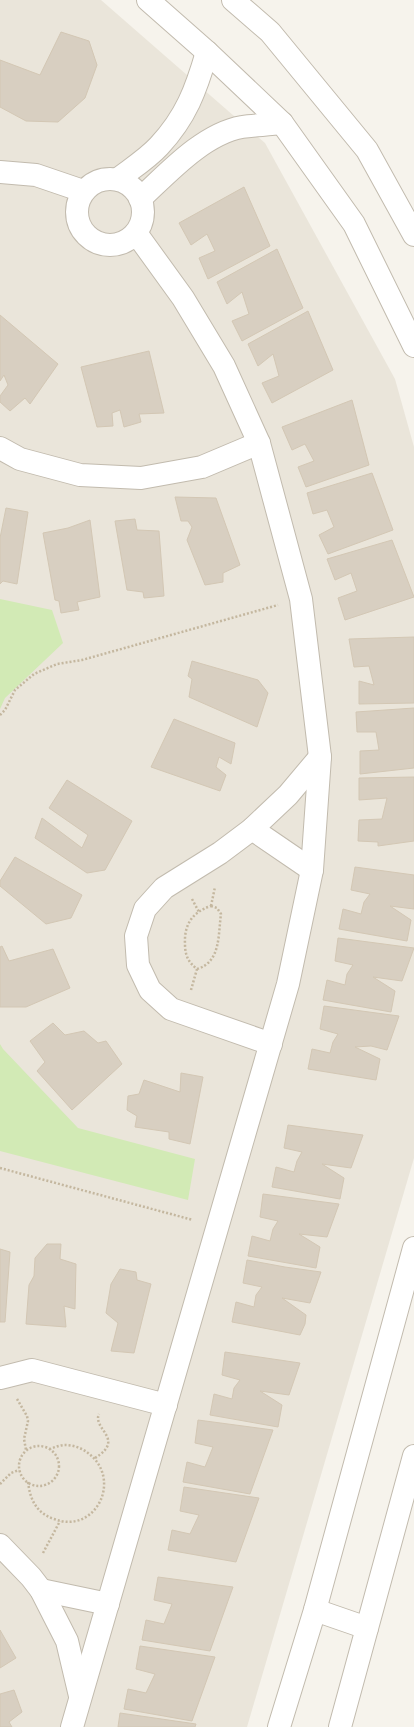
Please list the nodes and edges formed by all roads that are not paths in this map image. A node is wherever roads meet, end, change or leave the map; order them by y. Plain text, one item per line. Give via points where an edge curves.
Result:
1 (148, 0) edge
2 (233, 0) edge
3 (207, 52) junction
4 (282, 123) junction
5 (0, 172) edge
6 (118, 179) junction
7 (83, 191) junction
8 (140, 199) junction
9 (136, 233) junction
10 (414, 235) edge
11 (414, 346) edge
12 (259, 444) junction
13 (0, 448) edge
14 (320, 757) junction
15 (252, 829) junction
16 (312, 870) junction
17 (271, 1044) junction
18 (414, 1248) edge
19 (2, 1377) edge
20 (166, 1405) junction
21 (414, 1456) edge
22 (0, 1545) edge
23 (36, 1583) junction
24 (108, 1604) junction
25 (315, 1610) junction
26 (367, 1628) junction
27 (80, 1697) junction
28 (72, 1727) edge
29 (279, 1727) edge
30 (340, 1727) edge

1 - 3 street
2 - 10 street via 270,32 367,150
3 - 4 street
3 - 6 street via 197,89 180,120 158,147
4 - 8 street via 241,127 207,140
4 - 11 street via 354,224
5 - 7 street via 36,175
6 - 7 street via 105,179 93,183
6 - 8 street via 135,190
7 - 9 street via 77,203 76,216 80,228 88,238 100,245 113,246 126,242
8 - 9 street via 142,223
9 - 12 street via 183,298 224,366
12 - 13 street via 202,467 141,478 80,475 20,459
12 - 14 street via 302,599
14 - 15 street via 288,795
14 - 16 street
15 - 16 street
15 - 17 street via 220,853 164,888 145,909 136,936 138,965 150,990 171,1009
16 - 17 street via 288,984
17 - 20 street
18 - 25 street
19 - 20 street via 32,1370
20 - 24 street
21 - 26 street
22 - 23 street
23 - 24 street
23 - 27 street via 67,1641
24 - 27 street
25 - 26 street
25 - 29 street
26 - 30 street
27 - 28 street

